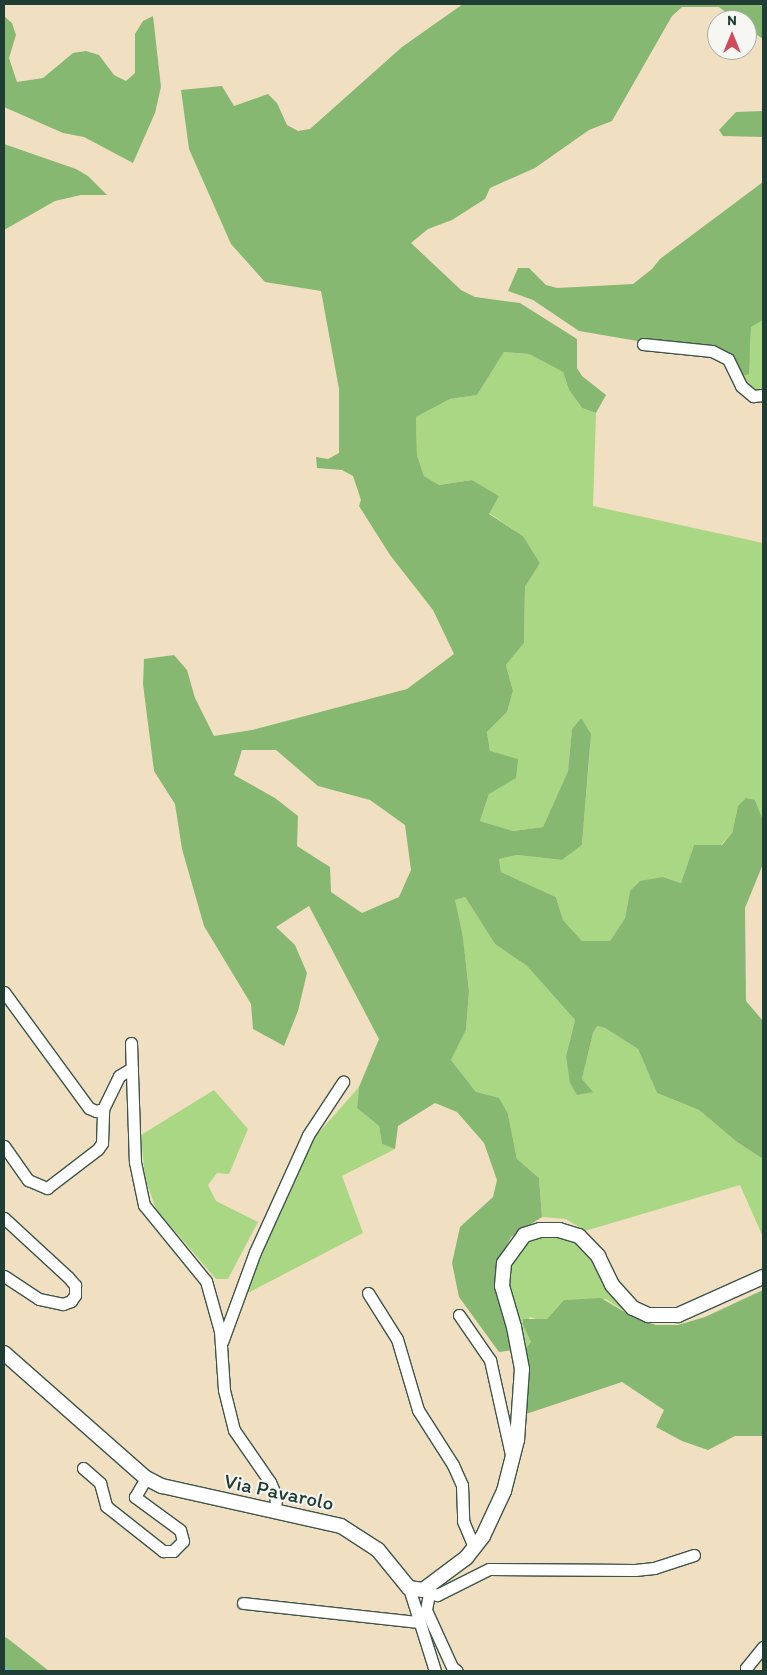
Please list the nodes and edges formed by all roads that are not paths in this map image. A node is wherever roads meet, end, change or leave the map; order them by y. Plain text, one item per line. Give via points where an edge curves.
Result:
1 (643, 344) dead end
2 (763, 395) edge
3 (4, 992) edge
4 (131, 1043) dead end
5 (132, 1068) junction
6 (343, 1082) dead end
7 (103, 1109) junction
8 (4, 1146) edge
9 (4, 1218) edge
10 (4, 1276) edge
11 (763, 1277) edge
12 (368, 1293) dead end
13 (459, 1315) dead end
14 (220, 1346) junction
15 (4, 1353) edge
16 (512, 1460) junction
17 (83, 1468) dead end
18 (146, 1478) junction
19 (275, 1511) junction
20 (474, 1546) junction
21 (694, 1555) dead end
22 (409, 1588) junction
23 (426, 1592) junction
24 (243, 1603) dead end
25 (418, 1622) junction
26 (763, 1646) edge
27 (435, 1671) edge
28 (457, 1671) edge
29 (746, 1671) edge

1 - 2 street via 712,351 728,360 741,386 753,396
3 - 7 street via 88,1108
4 - 5 street
5 - 7 street via 119,1076
5 - 14 street via 135,1162 144,1206 206,1281
6 - 14 street via 308,1135 255,1252
7 - 8 street via 102,1143 98,1149 47,1188 28,1180
9 - 10 street via 68,1277 75,1286 75,1295 64,1304 39,1299
11 - 16 street via 678,1315 648,1315 633,1308 612,1285 598,1256 579,1236 559,1230 540,1230 524,1235 504,1263 502,1286 522,1369 518,1440
12 - 20 street via 397,1339 418,1410 462,1485 463,1521
13 - 16 street via 490,1360
14 - 19 street via 224,1390 234,1430 270,1482 276,1496
15 - 18 street, Via Pavarolo
16 - 20 street via 504,1491 484,1536
17 - 18 street via 100,1484 106,1506 163,1551 173,1552 183,1541 180,1530 135,1497
18 - 19 street, Via Pavarolo via 162,1486
19 - 22 street, Via Pavarolo via 323,1520 362,1537 378,1550
20 - 23 street
21 - 23 street via 654,1568 635,1570 489,1569 437,1595
22 - 23 street
22 - 25 street
23 - 28 street via 426,1610 452,1667
24 - 25 street
25 - 27 street
26 - 29 street

